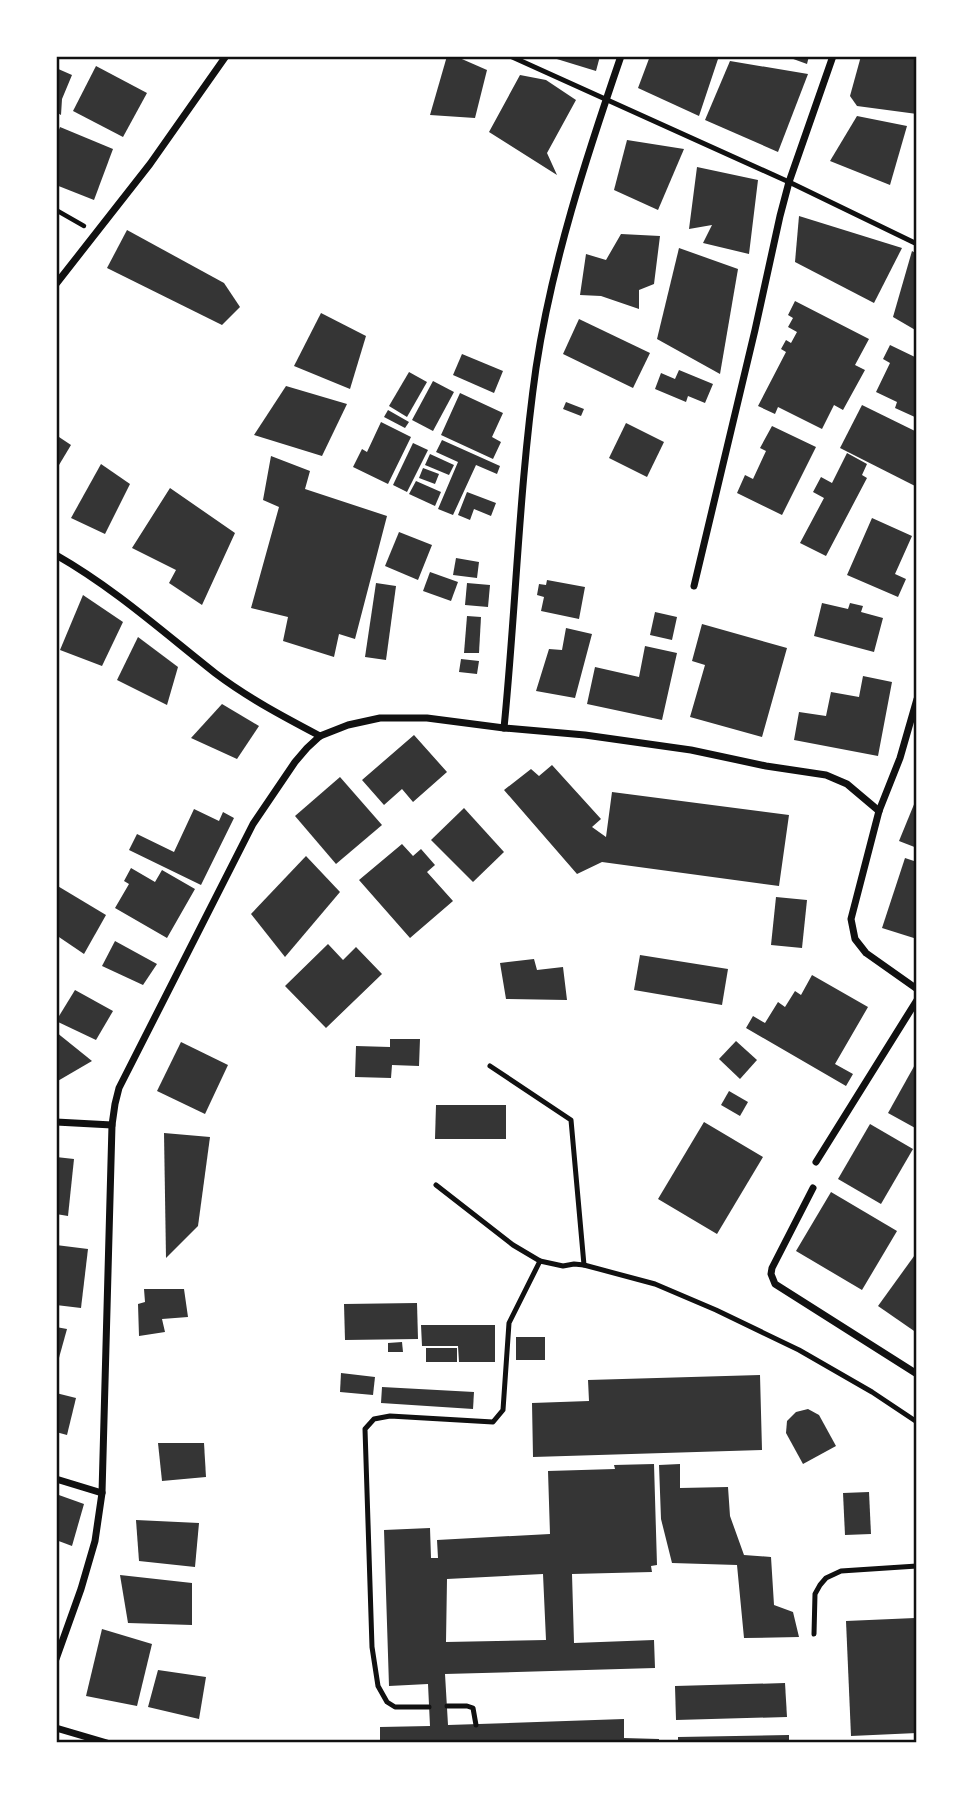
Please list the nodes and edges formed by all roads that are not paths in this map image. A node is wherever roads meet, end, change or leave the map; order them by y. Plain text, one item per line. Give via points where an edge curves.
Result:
1 (226, 56) edge
2 (510, 56) edge
3 (621, 56) edge
4 (833, 56) edge
5 (606, 99) junction
6 (789, 183) junction
7 (917, 244) edge
8 (56, 284) edge
9 (56, 555) edge
10 (694, 586) dead end
11 (917, 699) edge
12 (504, 728) junction
13 (320, 736) junction
14 (879, 811) junction
15 (917, 989) edge
16 (917, 1000) edge
17 (490, 1066) dead end
18 (56, 1122) edge
19 (112, 1125) junction
20 (816, 1162) dead end
21 (436, 1185) dead end
22 (813, 1188) dead end
23 (540, 1261) junction
24 (584, 1265) junction
25 (917, 1374) edge
26 (917, 1422) edge
27 (56, 1479) edge
28 (102, 1493) junction
29 (917, 1566) edge
30 (814, 1634) dead end
31 (56, 1657) edge
32 (447, 1706) dead end
33 (429, 1707) dead end
34 (476, 1725) dead end
35 (56, 1728) edge
36 (107, 1743) edge

1 - 8 street via 150,164
2 - 5 lane
3 - 5 street
4 - 6 street
5 - 6 lane
5 - 12 street via 560,248 536,369
6 - 7 lane
6 - 10 street
9 - 13 street via 121,597 217,674
11 - 14 street
12 - 13 street via 390,718 365,720
12 - 14 street via 585,734 826,775 847,784
13 - 19 street via 295,762 253,824 122,1081
14 - 15 street via 852,909 852,930 866,953
16 - 20 street
17 - 24 lane via 571,1121
18 - 19 street
19 - 28 street
21 - 23 lane
22 - 25 street via 772,1268 775,1284
23 - 24 lane
23 - 33 lane via 509,1323 502,1410 493,1422 390,1416 374,1419 365,1429 372,1647 378,1686 395,1707
24 - 26 lane via 655,1284 716,1310 799,1350
27 - 28 street
28 - 31 street via 95,1541
29 - 30 lane via 841,1571 826,1578 815,1594
32 - 34 lane via 473,1708
35 - 36 street

